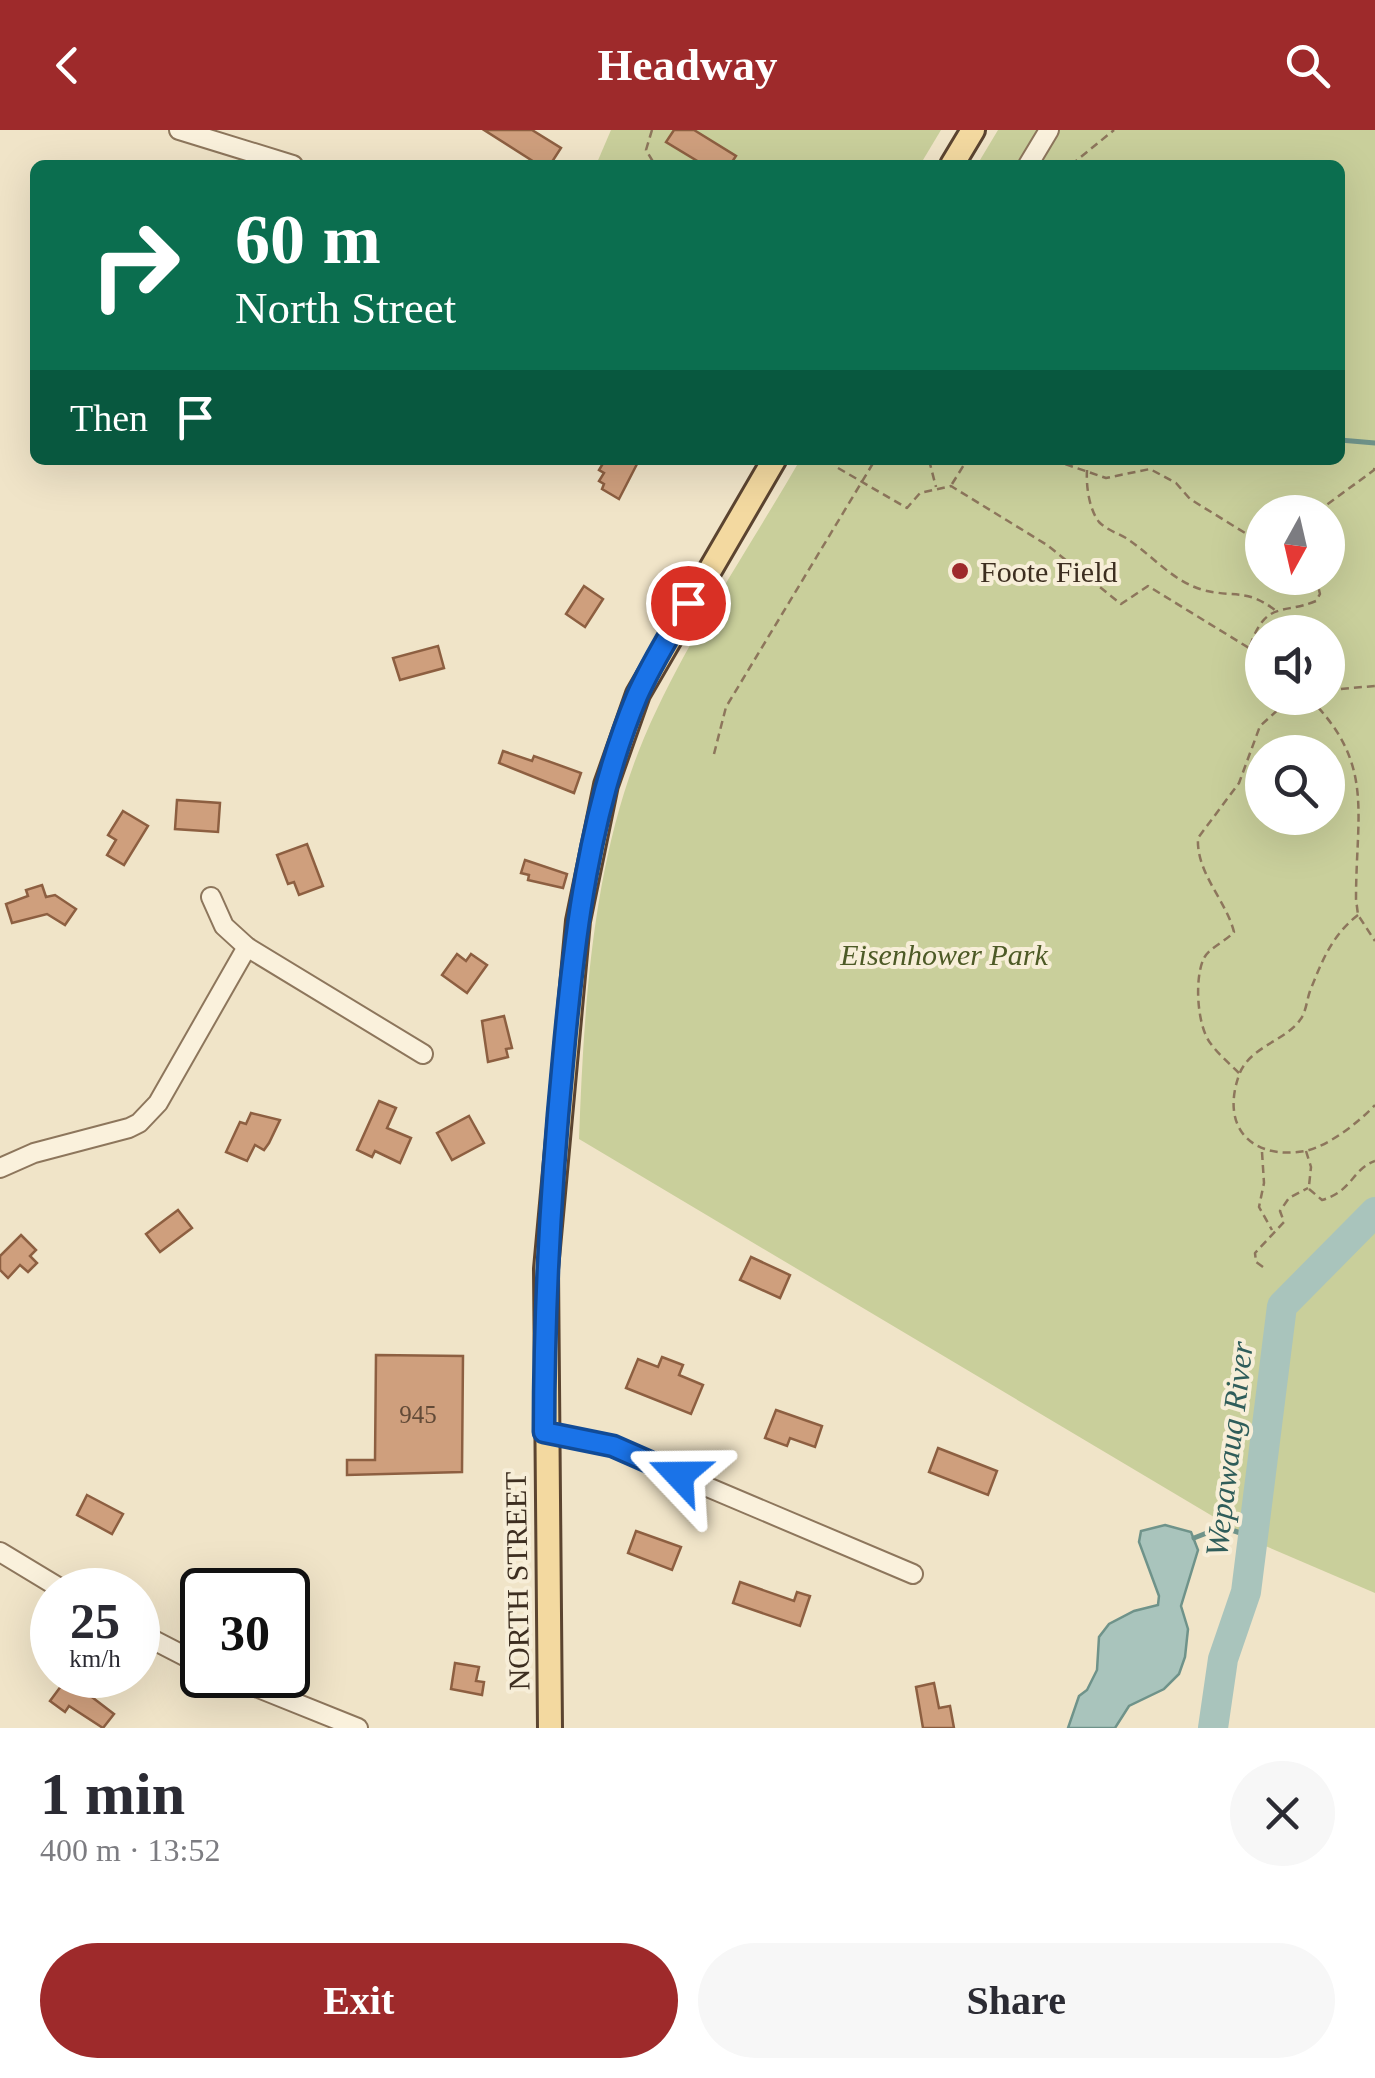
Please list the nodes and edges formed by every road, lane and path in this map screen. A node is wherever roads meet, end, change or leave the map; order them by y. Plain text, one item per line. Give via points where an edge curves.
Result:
1 (180, 130) edge
2 (652, 130) edge
3 (973, 130) edge
4 (1049, 130) edge
5 (1114, 130) edge
6 (276, 160) edge
7 (652, 160) edge
8 (955, 160) edge
9 (1031, 160) edge
10 (1076, 160) edge
11 (1375, 464) edge
12 (771, 465) edge
13 (872, 465) edge
14 (930, 465) edge
15 (964, 465) edge
16 (1070, 465) edge
17 (838, 468) dead end
18 (1087, 470) junction
19 (862, 482) junction
20 (951, 486) junction
21 (936, 488) junction
22 (1340, 495) edge
23 (1245, 534) edge
24 (1319, 595) edge
25 (1276, 611) junction
26 (1271, 615) edge
27 (1245, 644) edge
28 (1375, 686) edge
29 (1345, 689) edge
30 (1273, 715) edge
31 (1327, 715) edge
32 (1355, 751) dead end
33 (714, 754) dead end
34 (1364, 803) dead end
35 (211, 897) dead end
36 (1358, 915) junction
37 (1375, 942) edge
38 (247, 947) junction
39 (423, 1054) dead end
40 (1239, 1073) junction
41 (1375, 1105) edge
42 (1306, 1150) junction
43 (1262, 1151) junction
44 (1375, 1162) edge
45 (0, 1168) edge
46 (1308, 1188) junction
47 (1273, 1231) junction
48 (1263, 1268) dead end
49 (544, 1432) junction
50 (0, 1552) edge
51 (30, 1570) edge
52 (912, 1574) dead end
53 (283, 1698) edge
54 (358, 1728) edge
55 (550, 1728) edge

1 - 6 street
2 - 7 path via 646,150
3 - 8 main road
4 - 9 street
5 - 10 path
11 - 22 path
12 - 49 main road, NORTH STREET via 651,668 606,785 578,921 565,1030 546,1270
13 - 19 path
14 - 21 path
15 - 20 path
16 - 18 path
17 - 19 path
18 - 23 path via 1106,478 1150,469
18 - 25 path via 1097,520 1109,530 1202,589 1258,596
19 - 21 path via 908,508 920,492
19 - 33 path via 726,708
20 - 21 path
20 - 27 path via 1046,545 1120,604 1148,586
24 - 25 path
25 - 26 path
28 - 29 path
30 - 40 path via 1260,726 1239,783 1198,838 1203,868 1234,932 1202,962 1204,1030
31 - 32 path
34 - 36 path
35 - 38 street via 224,926
36 - 37 path
36 - 40 path via 1329,946 1300,1020
38 - 39 street
38 - 45 street via 140,1123
40 - 43 path via 1240,1133
41 - 42 path
42 - 43 path
42 - 46 path via 1312,1167
43 - 47 path via 1258,1207
44 - 46 path via 1330,1198 1313,1196
46 - 47 path via 1288,1198 1280,1211 1284,1222
47 - 48 path via 1255,1254
49 - 52 street via 613,1446
49 - 55 main road, NORTH STREET
50 - 51 street
53 - 54 street

